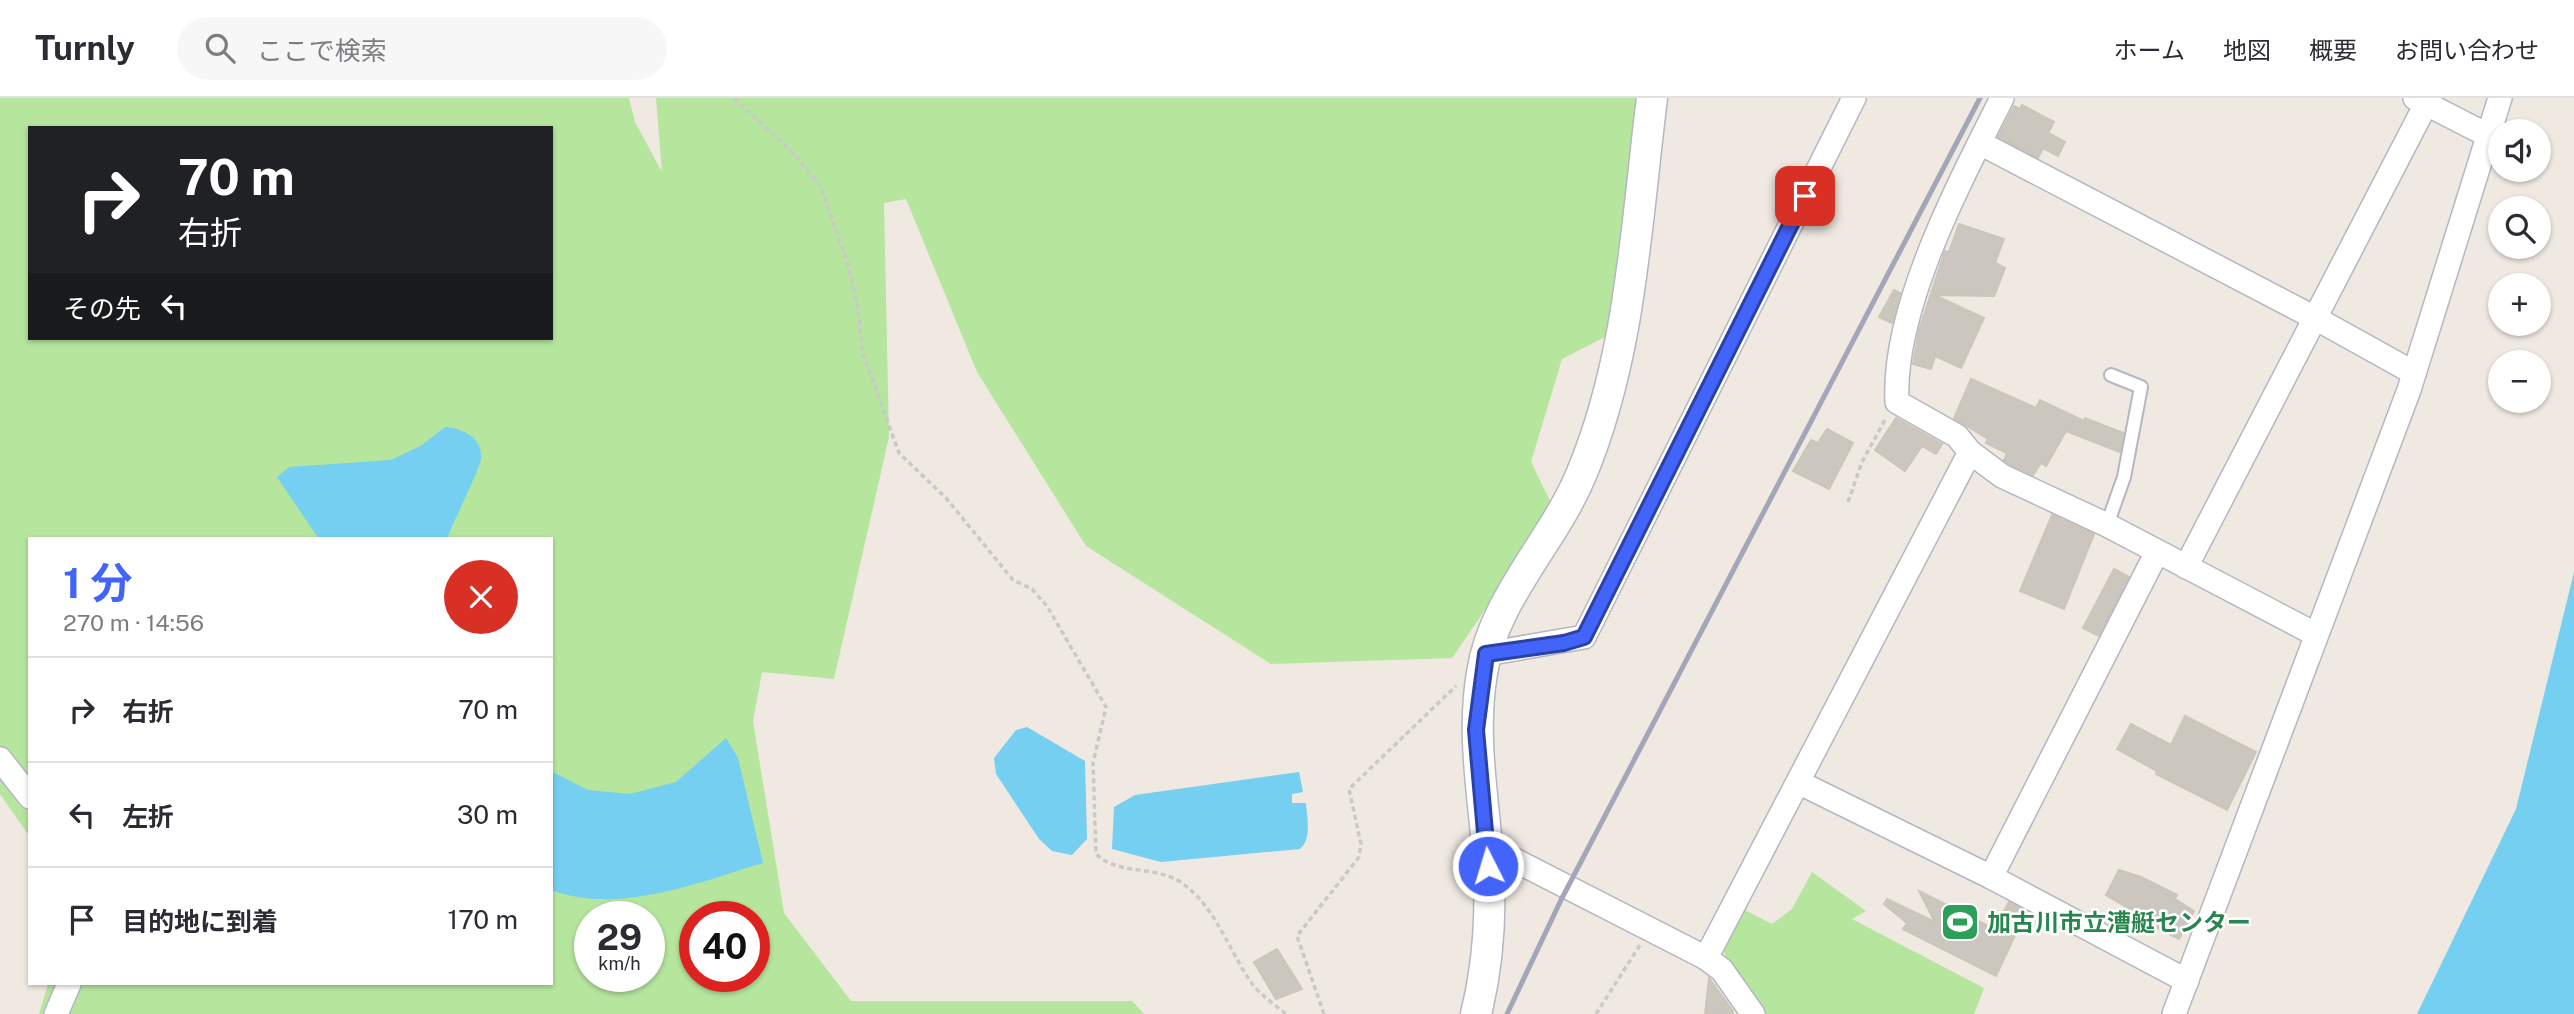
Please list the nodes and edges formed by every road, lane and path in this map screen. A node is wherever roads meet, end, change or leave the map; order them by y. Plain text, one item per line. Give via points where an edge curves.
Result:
1 (734, 98) edge
2 (1652, 98) edge
3 (1854, 98) edge
4 (2002, 98) edge
5 (2500, 98) edge
6 (2420, 101) edge
7 (2494, 119) edge
8 (2488, 135) edge
9 (2488, 139) edge
10 (1979, 143) junction
11 (2315, 318) junction
12 (2414, 373) junction
13 (2111, 375) dead end
14 (1897, 402) junction
15 (1970, 452) junction
16 (1848, 502) dead end
17 (2107, 525) junction
18 (2157, 552) junction
19 (2186, 567) junction
20 (2315, 634) junction
21 (1484, 663) junction
22 (0, 759) edge
23 (1798, 782) junction
24 (28, 794) edge
25 (1487, 846) junction
26 (1991, 877) junction
27 (1649, 931) junction
28 (1706, 958) junction
29 (2187, 981) junction
30 (69, 985) edge
31 (56, 1014) edge
32 (1286, 1014) edge
33 (1324, 1014) edge
34 (1476, 1014) edge
35 (1596, 1014) edge
36 (1753, 1014) edge
37 (2174, 1014) edge

1 - 32 path via 791,151 820,186 848,264 866,362 899,453 946,498 1013,580 1032,589 1047,606 1106,707 1093,764 1096,854 1105,863 1171,876 1184,884 1231,943 1253,985
2 - 21 street via 1613,381 1580,477 1502,615
3 - 21 street via 1584,637
4 - 10 street
5 - 7 street
6 - 8 street
6 - 11 street
9 - 12 street
10 - 11 street
10 - 14 street via 1928,259 1901,345
11 - 12 street
11 - 19 street
12 - 20 street
13 - 17 lane via 2141,387 2124,477
14 - 15 street via 1957,436
14 - 16 path via 1877,429
15 - 17 street via 2002,476
15 - 23 street
17 - 18 street
18 - 19 street
18 - 26 street
19 - 20 street
20 - 29 street
21 - 25 street via 1476,741
21 - 33 path via 1349,789 1361,844 1359,856 1297,936
22 - 24 street
23 - 26 street
23 - 28 street
25 - 27 street
25 - 34 street via 1487,938
26 - 29 street
27 - 28 street
27 - 35 path
28 - 36 street via 1722,970
29 - 37 street
30 - 31 street

